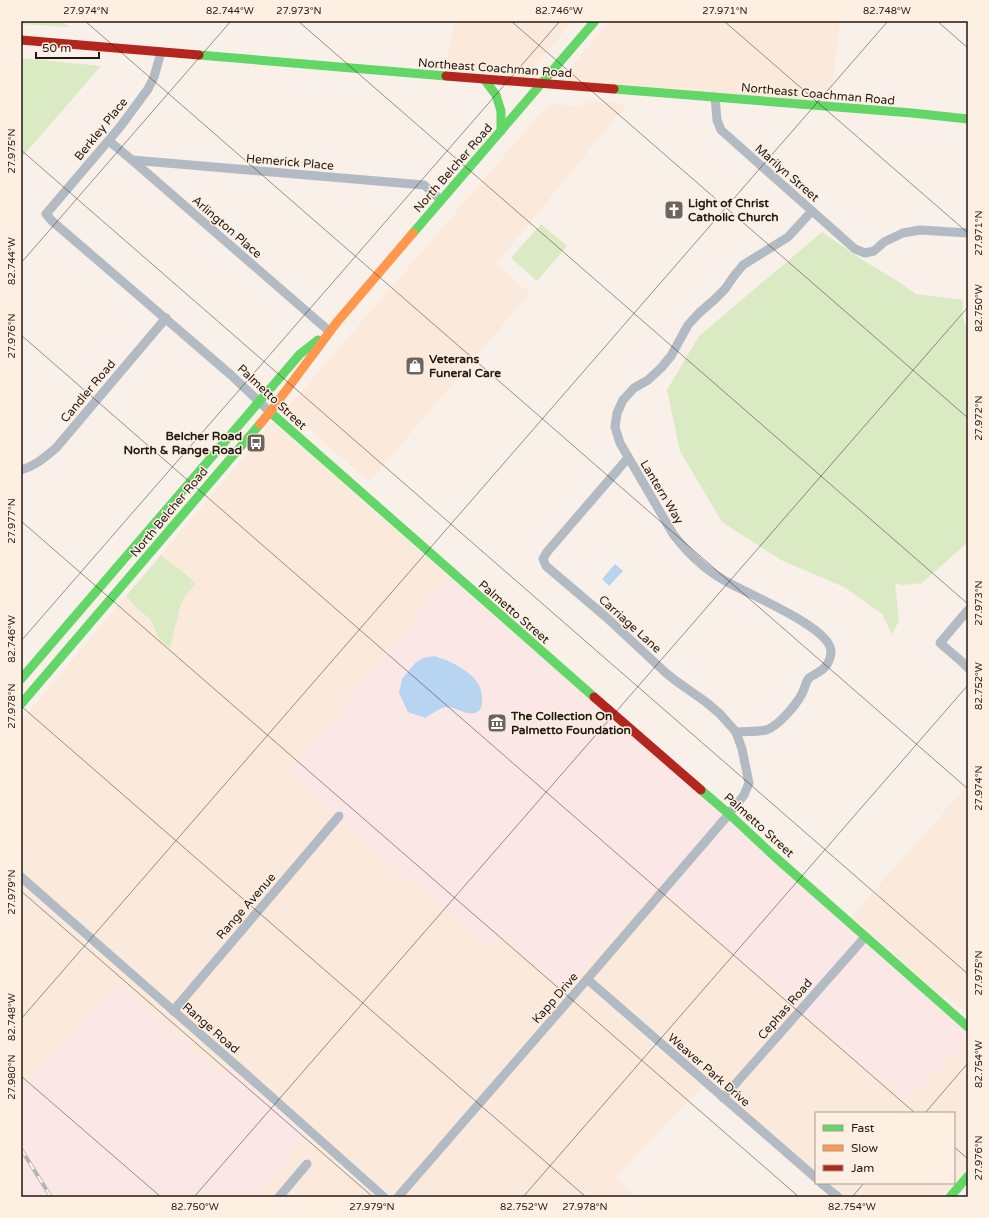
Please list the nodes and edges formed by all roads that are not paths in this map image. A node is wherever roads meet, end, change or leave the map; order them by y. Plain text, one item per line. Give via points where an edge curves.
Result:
1 (595, 21) edge
2 (21, 40) edge
3 (161, 52) junction
4 (484, 79) junction
5 (541, 84) junction
6 (715, 98) junction
7 (968, 119) edge
8 (501, 131) junction
9 (109, 141) junction
10 (132, 160) junction
11 (441, 200) junction
12 (812, 211) junction
13 (46, 214) joint
14 (968, 233) edge
15 (166, 318) junction
16 (329, 331) junction
17 (258, 402) junction
18 (270, 412) junction
19 (628, 458) junction
20 (21, 470) edge
21 (968, 610) edge
22 (968, 668) edge
23 (21, 679) edge
24 (21, 704) edge
25 (736, 732) junction
26 (729, 814) junction
27 (338, 816) dead end
28 (21, 877) edge
29 (866, 936) junction
30 (587, 979) junction
31 (173, 1011) junction
32 (968, 1027) edge
33 (723, 1098) junction
34 (307, 1164) dead end
35 (968, 1176) edge
36 (815, 1177) edge
37 (822, 1184) edge
38 (279, 1197) edge
39 (384, 1197) edge
40 (398, 1197) edge
41 (838, 1197) edge
42 (950, 1197) edge

1 - 5 main road, North Belcher Road
2 - 3 main road, Northeast Coachman Road
3 - 4 main road, Northeast Coachman Road
3 - 9 street, Berkley Place via 148,89
4 - 5 main road, Northeast Coachman Road
4 - 8 main road via 496,95 501,111
5 - 6 main road, Northeast Coachman Road
5 - 8 main road, North Belcher Road
6 - 7 main road, Northeast Coachman Road
6 - 12 street, Marilyn Street via 717,120 721,130
8 - 11 main road, North Belcher Road
9 - 10 street, Arlington Place
9 - 13 street, Berkley Place
10 - 11 street, Hemerick Place via 424,185
10 - 16 street, Arlington Place
11 - 16 main road, North Belcher Road
12 - 14 street, Marilyn Street via 855,249 865,253 874,251 884,242 902,233 920,230
12 - 19 street, Lantern Way via 788,237 743,265 725,289 688,325 671,356 648,380 634,388 623,400 617,413 615,427
13 - 15 street, Palmetto Street
15 - 17 street, Palmetto Street
15 - 20 street, Candler Road via 56,448 40,462
16 - 17 main road, North Belcher Road via 300,354
16 - 18 main road, North Belcher Road
17 - 18 street, Palmetto Street
17 - 23 main road, North Belcher Road
18 - 24 main road, North Belcher Road
18 - 26 main road, Palmetto Street
19 - 25 street, Carriage Lane via 546,552 543,559 546,566 606,616 671,677 720,714
19 - 25 street, Lantern Way via 673,534 708,570 784,610 819,633 827,640 831,650 826,667 810,676 800,698 773,727
21 - 22 street via 940,643
25 - 26 street, Carriage Lane via 749,783 744,795
26 - 29 main road, Palmetto Street
26 - 30 street, Kapp Drive
27 - 31 street, Range Avenue
28 - 31 street, Range Road
29 - 32 main road, Palmetto Street
29 - 33 street, Cephas Road
30 - 33 street, Weaver Park Drive
30 - 40 street, Kapp Drive
31 - 39 street, Range Road
33 - 36 street, Weaver Park Drive
34 - 38 street
35 - 42 main road
37 - 41 street

